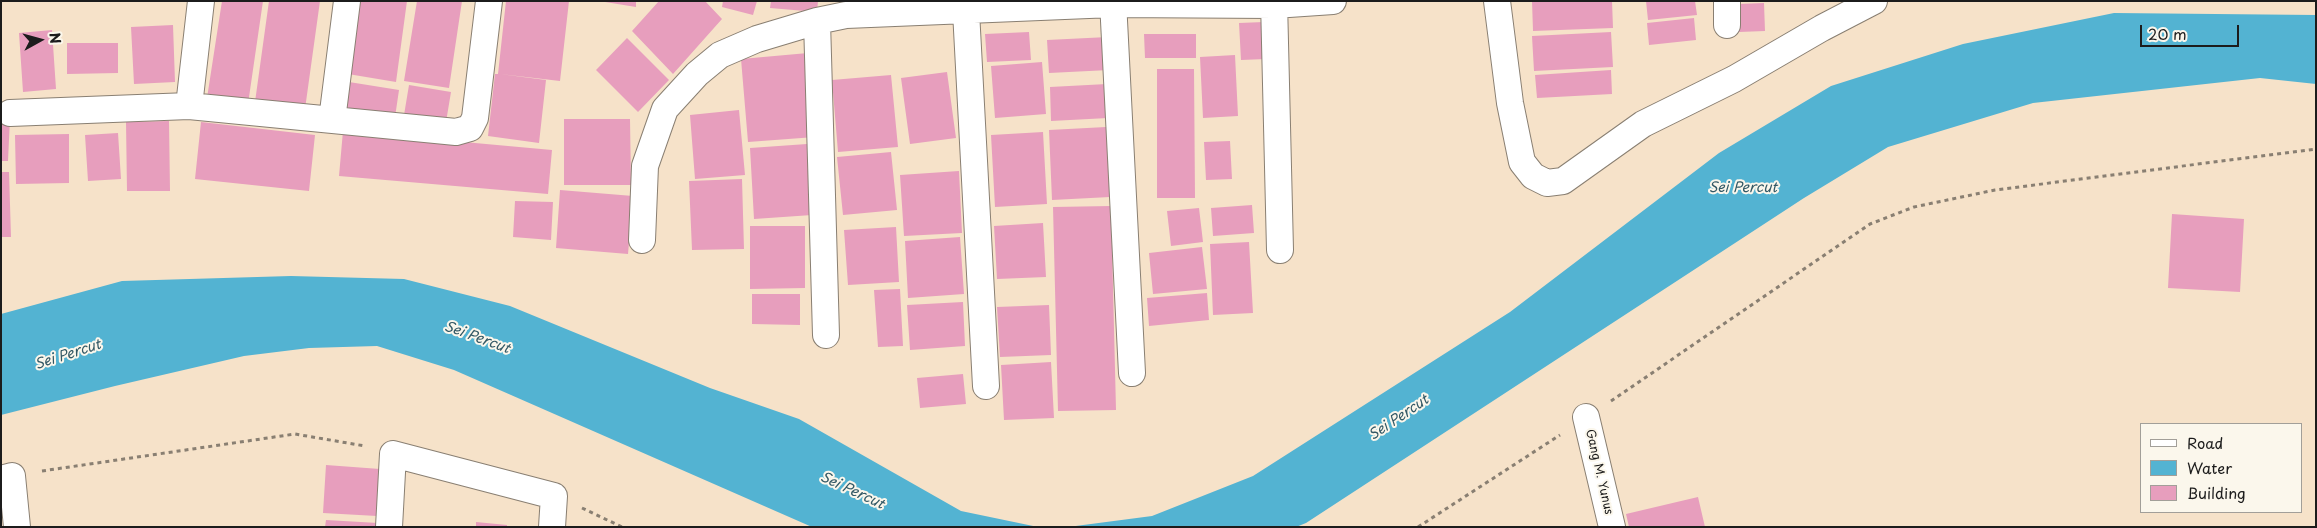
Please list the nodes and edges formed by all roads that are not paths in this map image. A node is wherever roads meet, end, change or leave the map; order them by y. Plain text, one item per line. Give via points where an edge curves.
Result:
1 (201, 1) edge
2 (346, 1) edge
3 (489, 1) edge
4 (1333, 1) edge
5 (1497, 1) edge
6 (1874, 1) edge
7 (1113, 2) edge
8 (1274, 3) edge
9 (966, 11) junction
10 (817, 21) junction
11 (189, 106) junction
12 (10, 113) dead end
13 (332, 120) junction
14 (642, 240) dead end
15 (1280, 250) dead end
16 (826, 336) dead end
17 (1132, 373) dead end
18 (986, 386) dead end
19 (1586, 417) road end
20 (7, 477) edge
21 (17, 527) edge
22 (389, 527) edge
23 (552, 527) edge
24 (1612, 527) edge

1 - 11 street
2 - 13 street
3 - 13 street via 475,118 470,128 456,132
4 - 8 street
5 - 6 street via 1510,103 1522,162 1533,176 1547,183 1563,180 1643,124 1734,79
7 - 8 street
7 - 9 street
7 - 17 street
8 - 15 street
9 - 10 street via 846,15
9 - 18 street
10 - 14 street via 756,39 720,55 697,74 665,109 645,166
10 - 16 street
11 - 12 street
11 - 13 street
19 - 24 street, Gang M. Yunus
20 - 21 street
22 - 23 street via 393,454 554,496

